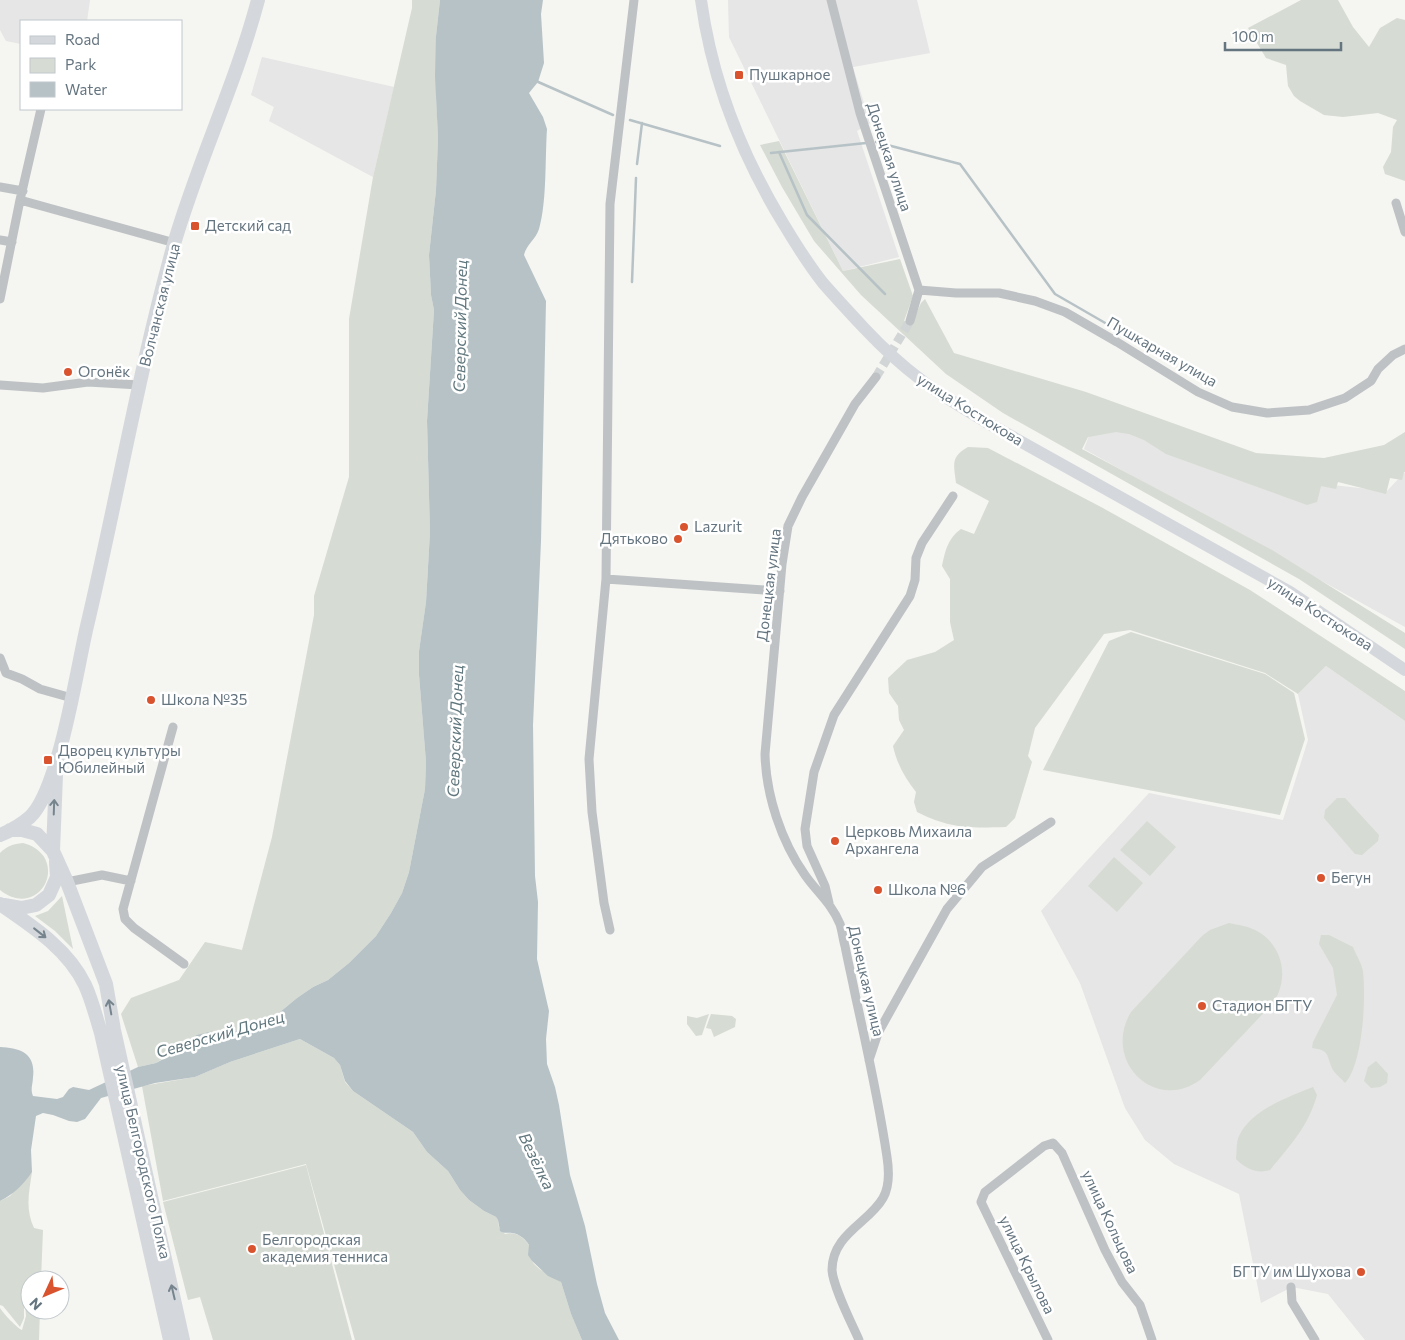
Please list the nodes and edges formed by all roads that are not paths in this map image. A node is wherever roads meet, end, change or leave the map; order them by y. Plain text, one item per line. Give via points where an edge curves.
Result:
1 (258, 0) edge
2 (634, 0) edge
3 (701, 0) edge
4 (831, 0) edge
5 (42, 110) edge
6 (0, 187) edge
7 (21, 195) junction
8 (1396, 203) dead end
9 (1405, 232) edge
10 (0, 240) edge
11 (12, 242) junction
12 (175, 243) junction
13 (918, 290) junction
14 (0, 299) edge
15 (910, 321) tunnel mouth
16 (1405, 349) edge
17 (876, 377) tunnel mouth
18 (0, 384) edge
19 (139, 385) junction
20 (953, 496) dead end
21 (606, 579) junction
22 (780, 591) junction
23 (0, 658) edge
24 (1405, 670) edge
25 (72, 698) junction
26 (173, 727) dead end
27 (56, 764) junction
28 (1052, 822) dead end
29 (3, 834) edge
30 (54, 854) junction
31 (131, 881) junction
32 (67, 882) junction
33 (49, 895) junction
34 (0, 904) edge
35 (829, 904) junction
36 (610, 930) dead end
37 (184, 964) dead end
38 (107, 1031) junction
39 (869, 1060) junction
40 (135, 1154) junction
41 (981, 1202) joint
42 (1292, 1287) dead end
43 (170, 1340) edge
44 (183, 1340) edge
45 (859, 1340) edge
46 (1048, 1340) edge
47 (1152, 1340) edge
48 (1315, 1340) edge

1 - 12 main road, Волчанская улица via 243,53 199,168
2 - 21 street via 610,204
3 - 24 main road, улица Костюкова via 708,44 725,103 764,192 822,282 882,347 919,379 958,405 1290,592
4 - 13 street, Донецкая улица via 860,113
5 - 7 street
6 - 7 street
7 - 11 street
7 - 12 street
8 - 9 street
10 - 11 street
11 - 14 street
12 - 19 main road, Волчанская улица
13 - 15 street
13 - 16 street, Пушкарная улица via 998,293 1035,301 1065,312 1198,392 1232,407 1267,413 1309,410 1345,398 1371,381 1378,369
17 - 22 street, Донецкая улица via 855,404 788,526
18 - 19 street via 43,388 88,382
19 - 25 main road, Волчанская улица
20 - 35 street via 922,543 916,558 916,580 910,596 834,714 814,772 805,829 806,846 826,886
21 - 22 street
21 - 36 street via 590,760 592,812
22 - 35 street, Донецкая улица via 766,774 783,835 793,856
23 - 25 street via 6,673 40,690
25 - 27 main road, Волчанская улица
26 - 31 street
27 - 29 main road via 41,803 31,816
30 -> 27 main road
28 - 39 street via 982,867 947,909 878,1033
29 - 30 main road via 22,830 36,834
30 - 32 main road, улица Белгородского Полка
30 - 33 main road via 57,877
31 - 32 street via 102,875
31 - 37 street via 123,909 125,919
32 - 33 main road
38 -> 32 main road, улица Белгородского Полка via 106,984
33 - 34 main road via 36,904 21,908
34 -> 38 main road via 45,936 73,966
35 - 39 street, Донецкая улица via 840,924
38 - 40 main road, улица Белгородского Полка
39 - 45 street, Донецкая улица via 888,1159 888,1184 874,1210 842,1240 832,1270 840,1298
40 - 43 main road, улица Белгородского Полка
44 -> 40 main road, улица Белгородского Полка
41 - 46 street, улица Крылова
41 - 47 street, улица Кольцова via 985,1192 1044,1146 1053,1143 1062,1153 1122,1282 1140,1305
42 - 48 street via 1292,1302

